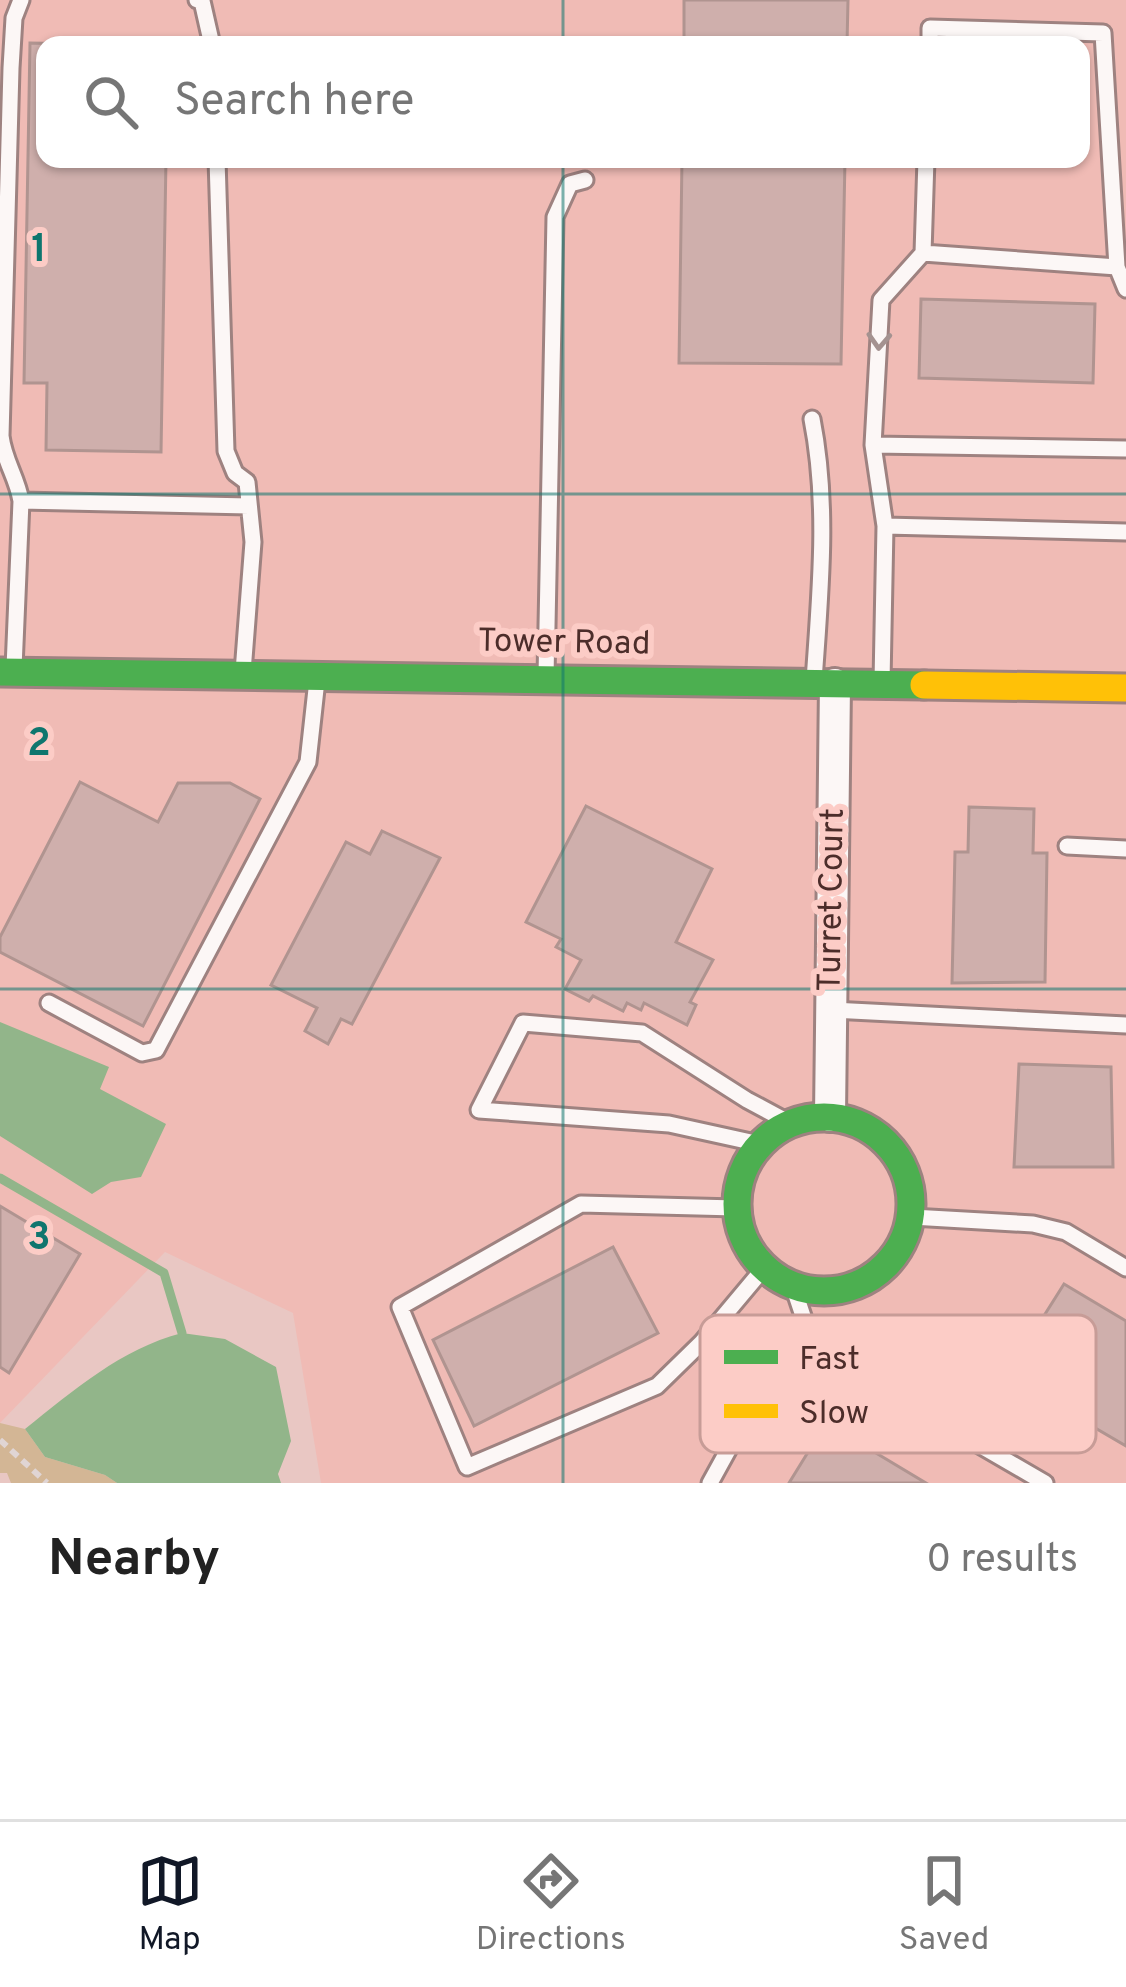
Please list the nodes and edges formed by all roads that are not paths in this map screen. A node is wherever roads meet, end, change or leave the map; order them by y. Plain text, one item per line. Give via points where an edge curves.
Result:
1 (21, 0) edge
2 (197, 0) edge
3 (211, 36) edge
4 (930, 36) edge
5 (217, 168) edge
6 (926, 168) edge
7 (585, 180) dead end
8 (923, 253) junction
9 (1117, 267) junction
10 (1126, 289) edge
11 (812, 418) dead end
12 (874, 446) junction
13 (1126, 449) edge
14 (22, 501) junction
15 (249, 506) junction
16 (885, 526) junction
17 (1126, 532) edge
18 (7, 672) edge
19 (243, 675) junction
20 (318, 676) junction
21 (546, 680) junction
22 (825, 684) junction
23 (882, 685) junction
24 (1126, 688) edge
25 (1067, 846) dead end
26 (1126, 849) edge
27 (50, 1004) dead end
28 (832, 1010) junction
29 (1126, 1025) edge
30 (830, 1116) junction
31 (790, 1123) junction
32 (760, 1144) junction
33 (736, 1208) junction
34 (911, 1217) junction
35 (764, 1268) junction
36 (1126, 1268) edge
37 (794, 1286) junction
38 (725, 1315) edge
39 (803, 1315) edge
40 (700, 1344) edge
41 (727, 1453) edge
42 (993, 1453) edge
43 (710, 1483) edge
44 (1045, 1483) edge

1 - 14 lane via 11,68 2,436
2 - 3 lane
4 - 9 lane via 930,28 1103,33
5 - 15 lane via 226,451 247,482
6 - 8 lane
7 - 21 lane via 570,184 555,217
8 - 9 lane
8 -> 12 lane via 881,300
9 - 10 lane
11 - 22 lane via 822,469
12 - 13 lane
12 - 16 lane
14 - 15 lane
14 - 18 lane
15 - 19 lane
16 - 17 lane
16 - 23 lane
18 - 19 street, Tower Road
19 - 20 street, Tower Road
20 - 21 street, Tower Road
20 - 27 lane via 308,762 155,1050 142,1053
21 - 22 street, Tower Road
22 - 23 street, Tower Road
22 - 28 street, Turret Court
23 - 24 street, Tower Road
25 - 26 lane
28 - 29 lane
28 - 30 street, Turret Court
30 - 31 street
30 - 34 street via 883,1138 911,1188
31 - 32 street
31 - 32 lane via 642,1033 523,1024 478,1110 669,1124
32 - 33 street via 746,1163
33 - 35 street
33 - 40 lane via 581,1204 400,1307 467,1467 657,1386
34 - 36 lane via 1033,1224 1066,1232
34 - 37 street via 896,1253 868,1280 819,1292
35 - 37 street
35 - 38 lane
37 - 39 lane
41 - 43 lane
42 - 44 lane

